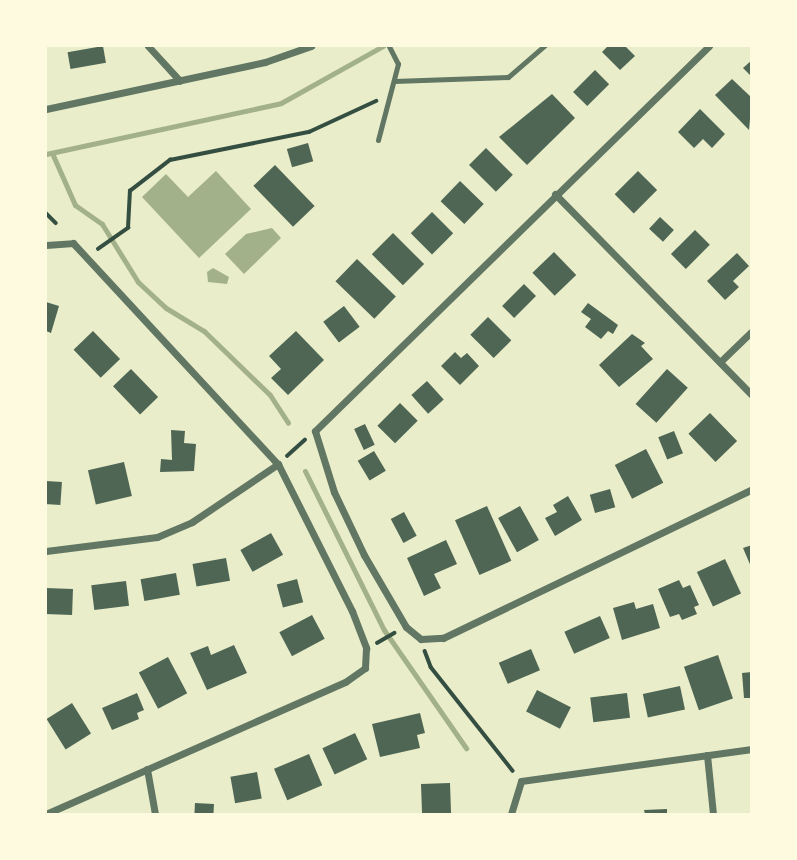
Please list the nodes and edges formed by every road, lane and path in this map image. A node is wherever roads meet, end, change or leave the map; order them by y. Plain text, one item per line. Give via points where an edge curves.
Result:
1 (148, 46) edge
2 (311, 46) edge
3 (544, 46) edge
4 (709, 46) edge
5 (391, 48) edge
6 (180, 81) junction
7 (394, 81) junction
8 (390, 94) junction
9 (46, 109) edge
10 (379, 141) dead end
11 (555, 194) junction
12 (46, 213) edge
13 (56, 223) dead end
14 (46, 245) edge
15 (100, 248) dead end
16 (751, 331) edge
17 (720, 362) junction
18 (751, 395) edge
19 (315, 431) junction
20 (278, 464) junction
21 (751, 489) edge
22 (46, 551) edge
23 (394, 634) dead end
24 (421, 639) junction
25 (375, 644) dead end
26 (751, 749) edge
27 (706, 755) junction
28 (147, 769) junction
29 (521, 781) junction
30 (46, 814) edge
31 (155, 814) edge
32 (511, 814) edge
33 (713, 814) edge

1 - 6 street
2 - 6 street via 265,62
3 - 7 lane via 508,78
4 - 11 street
5 - 7 lane via 398,64
6 - 9 street
7 - 8 lane
8 - 10 lane
8 - 15 path via 309,132 170,160 130,191 128,228
11 - 17 street
11 - 19 street
12 - 13 path
14 - 20 street via 73,243
16 - 17 street
17 - 18 street
19 - 20 path
19 - 24 street via 334,492 364,555 406,627
20 - 22 street via 192,522 156,537
20 - 28 street via 352,611 366,648 365,668 345,682
21 - 24 street via 443,638
23 - 25 path
24 - 29 path via 431,667
26 - 27 street
27 - 29 street
27 - 33 street
28 - 30 street
28 - 31 street
29 - 32 street

